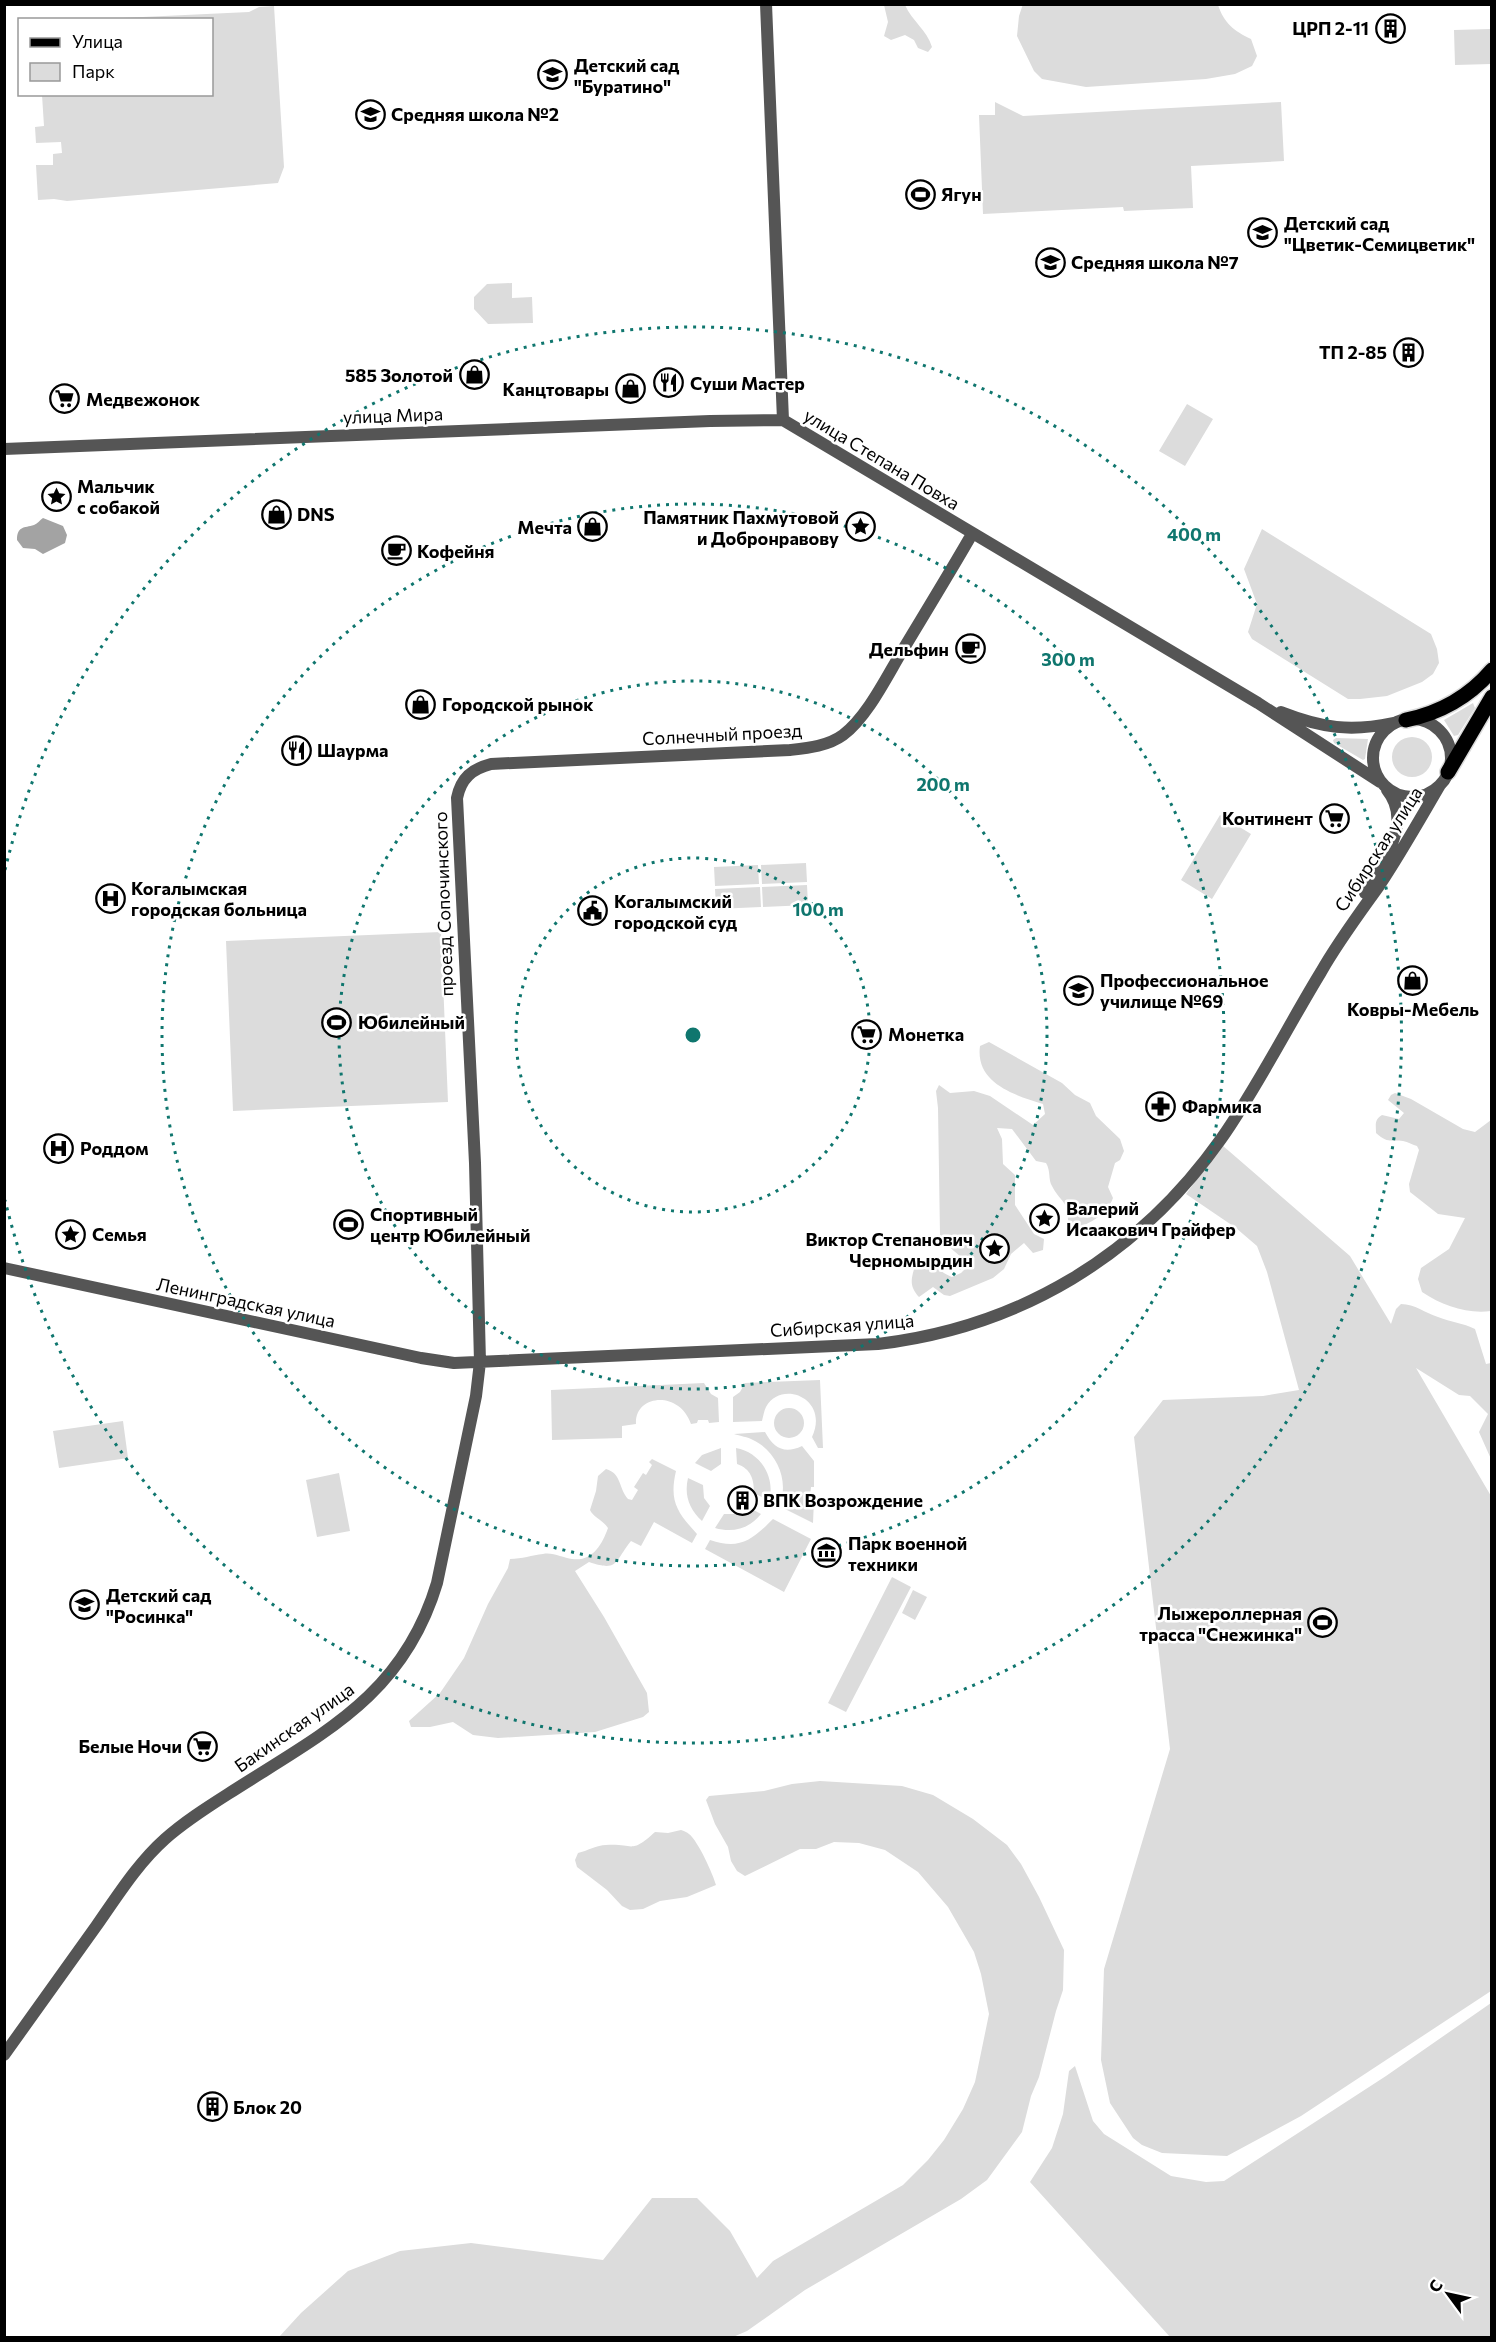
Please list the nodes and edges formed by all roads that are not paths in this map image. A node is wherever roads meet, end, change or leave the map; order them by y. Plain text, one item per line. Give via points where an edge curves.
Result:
1 (766, 4) edge
2 (783, 420) junction
3 (4, 450) edge
4 (972, 534) junction
5 (1491, 670) edge
6 (1491, 697) edge
7 (1258, 703) junction
8 (1401, 721) junction
9 (471, 772) joint
10 (1444, 779) junction
11 (1382, 784) junction
12 (1345, 932) junction
13 (4, 1268) edge
14 (480, 1362) junction
15 (4, 2055) edge

1 - 2 street, улица Степана Повха
2 - 3 street, улица Мира
2 - 4 street, улица Степана Повха
4 - 7 street, улица Степана Повха
4 - 9 street, Солнечный проезд via 858,719 833,741 790,750 509,762 481,766
5 - 8 main road via 1449,705
6 - 10 main road
7 - 8 street, улица Степана Повха via 1334,728 1363,728
7 - 11 street, улица Степана Повха
8 - 10 street via 1426,722 1442,734 1450,752
8 - 11 street via 1381,734 1373,751 1374,767
9 - 14 street, проезд Сопочинского via 460,784 457,798 475,1163
10 - 11 street via 1427,794 1412,798 1396,795
10 - 12 street, Сибирская улица via 1380,885
11 - 12 street, Сибирская улица via 1397,808 1396,832
12 - 14 street, Сибирская улица via 1223,1137 1182,1190 1127,1241 1069,1281 1015,1310 948,1332 878,1344
13 - 14 street, Ленинградская улица via 421,1358
14 - 15 street, Бакинская улица via 437,1583 421,1628 400,1663 341,1720 194,1817 159,1845 127,1883

